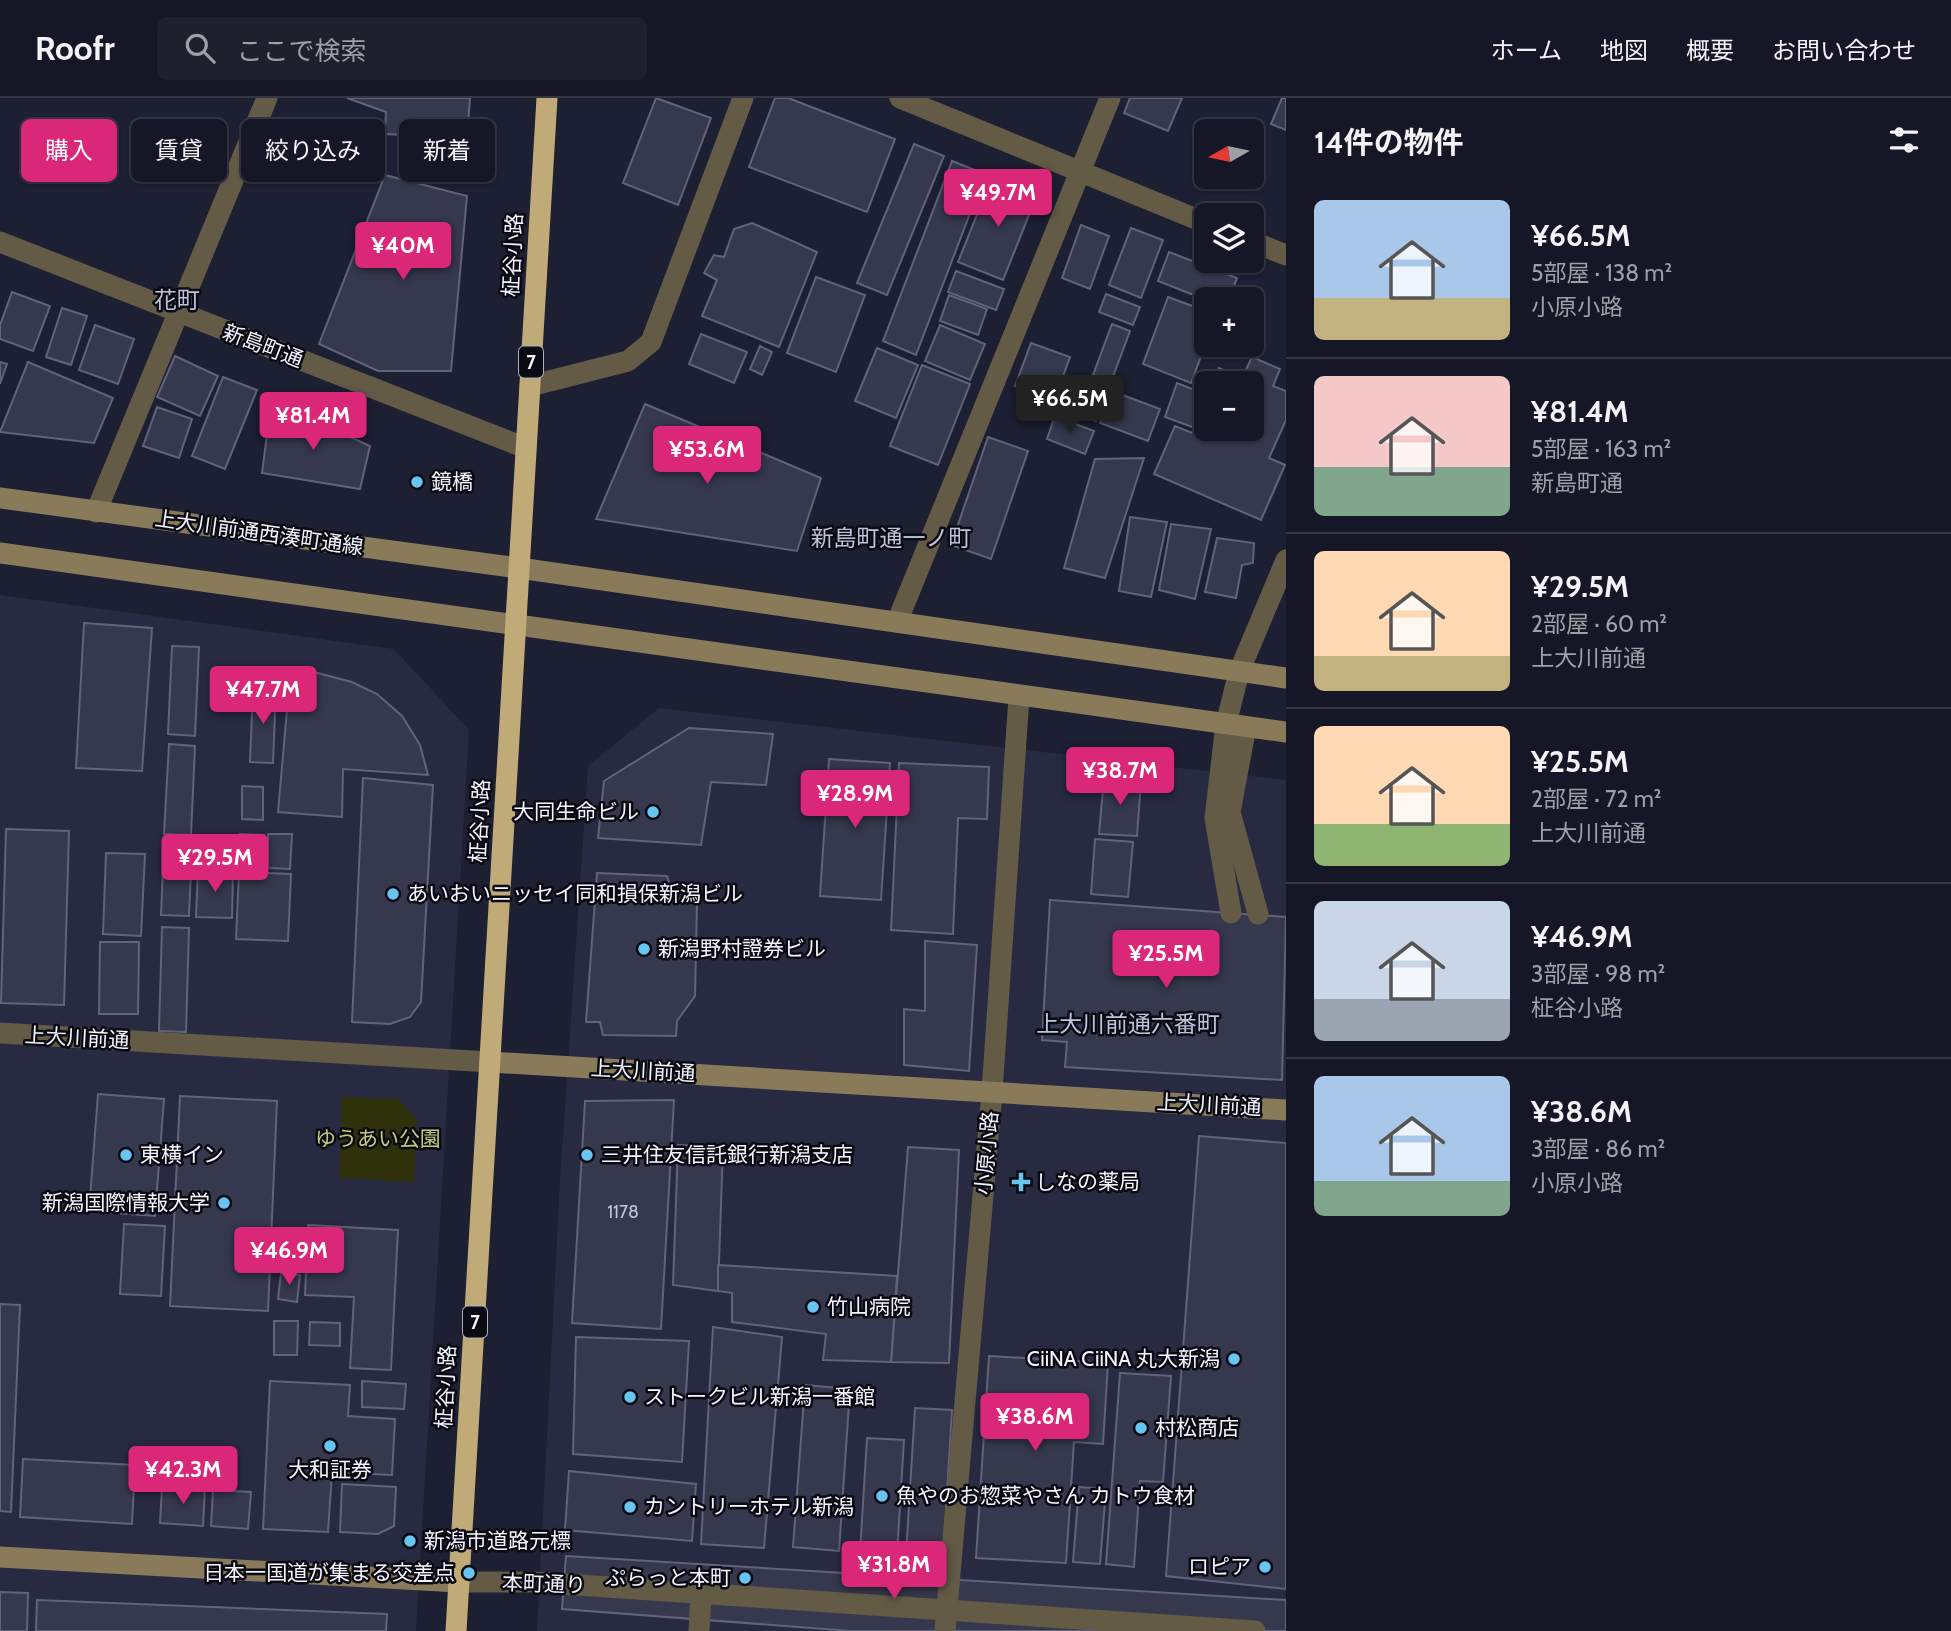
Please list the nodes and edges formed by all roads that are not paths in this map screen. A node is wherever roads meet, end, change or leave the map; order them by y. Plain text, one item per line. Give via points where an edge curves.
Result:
1 (267, 98) edge
2 (547, 98) edge
3 (743, 98) edge
4 (900, 98) edge
5 (1110, 98) edge
6 (1080, 171) junction
7 (1194, 218) edge
8 (0, 242) edge
9 (1264, 247) edge
10 (1286, 256) edge
11 (177, 312) junction
12 (530, 386) junction
13 (526, 448) junction
14 (0, 498) edge
15 (96, 512) junction
16 (0, 553) edge
17 (1286, 560) edge
18 (519, 568) junction
19 (897, 622) junction
20 (516, 626) junction
21 (1240, 673) junction
22 (1286, 678) edge
23 (1019, 697) junction
24 (1236, 726) junction
25 (1286, 732) edge
26 (1231, 913) dead end
27 (1258, 914) dead end
28 (0, 1033) edge
29 (490, 1062) junction
30 (992, 1092) junction
31 (1286, 1110) edge
32 (0, 1557) edge
33 (459, 1582) junction
34 (701, 1593) junction
35 (947, 1608) junction
36 (456, 1631) edge
37 (699, 1631) edge
38 (945, 1631) edge
39 (1255, 1631) edge

1 - 11 street
2 - 12 highway, 柾谷小路 / 7
3 - 12 street via 651,342 628,361
4 - 6 street
5 - 6 street
6 - 7 street
6 - 19 street
8 - 11 street, 新島町通
9 - 10 street
11 - 13 street, 新島町通
11 - 15 street
12 - 13 highway, 柾谷小路 / 7
13 - 18 highway, 柾谷小路 / 7
14 - 15 street, 上大川前通西湊町通線
15 - 18 street, 上大川前通西湊町通線
16 - 20 street
17 - 21 street
18 - 19 street, 上大川前通西湊町通線
18 - 20 highway, 柾谷小路 / 7
19 - 21 street, 上大川前通西湊町通線
20 - 23 street
20 - 29 highway, 柾谷小路 / 7
21 - 22 street, 上大川前通西湊町通線
21 - 24 street
23 - 24 street
23 - 30 street, 小原小路
24 - 25 street
24 - 26 street via 1215,818
24 - 27 street via 1230,812
28 - 29 street, 上大川前通
29 - 30 street, 上大川前通
29 - 33 highway, 柾谷小路 / 7
30 - 31 street, 上大川前通
30 - 35 street, 小原小路
32 - 33 street, 本町通り
33 - 34 street, 本町通り
33 - 36 highway, 柾谷小路
34 - 35 street, 本町通り
34 - 37 street
35 - 38 street, 小原小路
35 - 39 street, 本町通り

